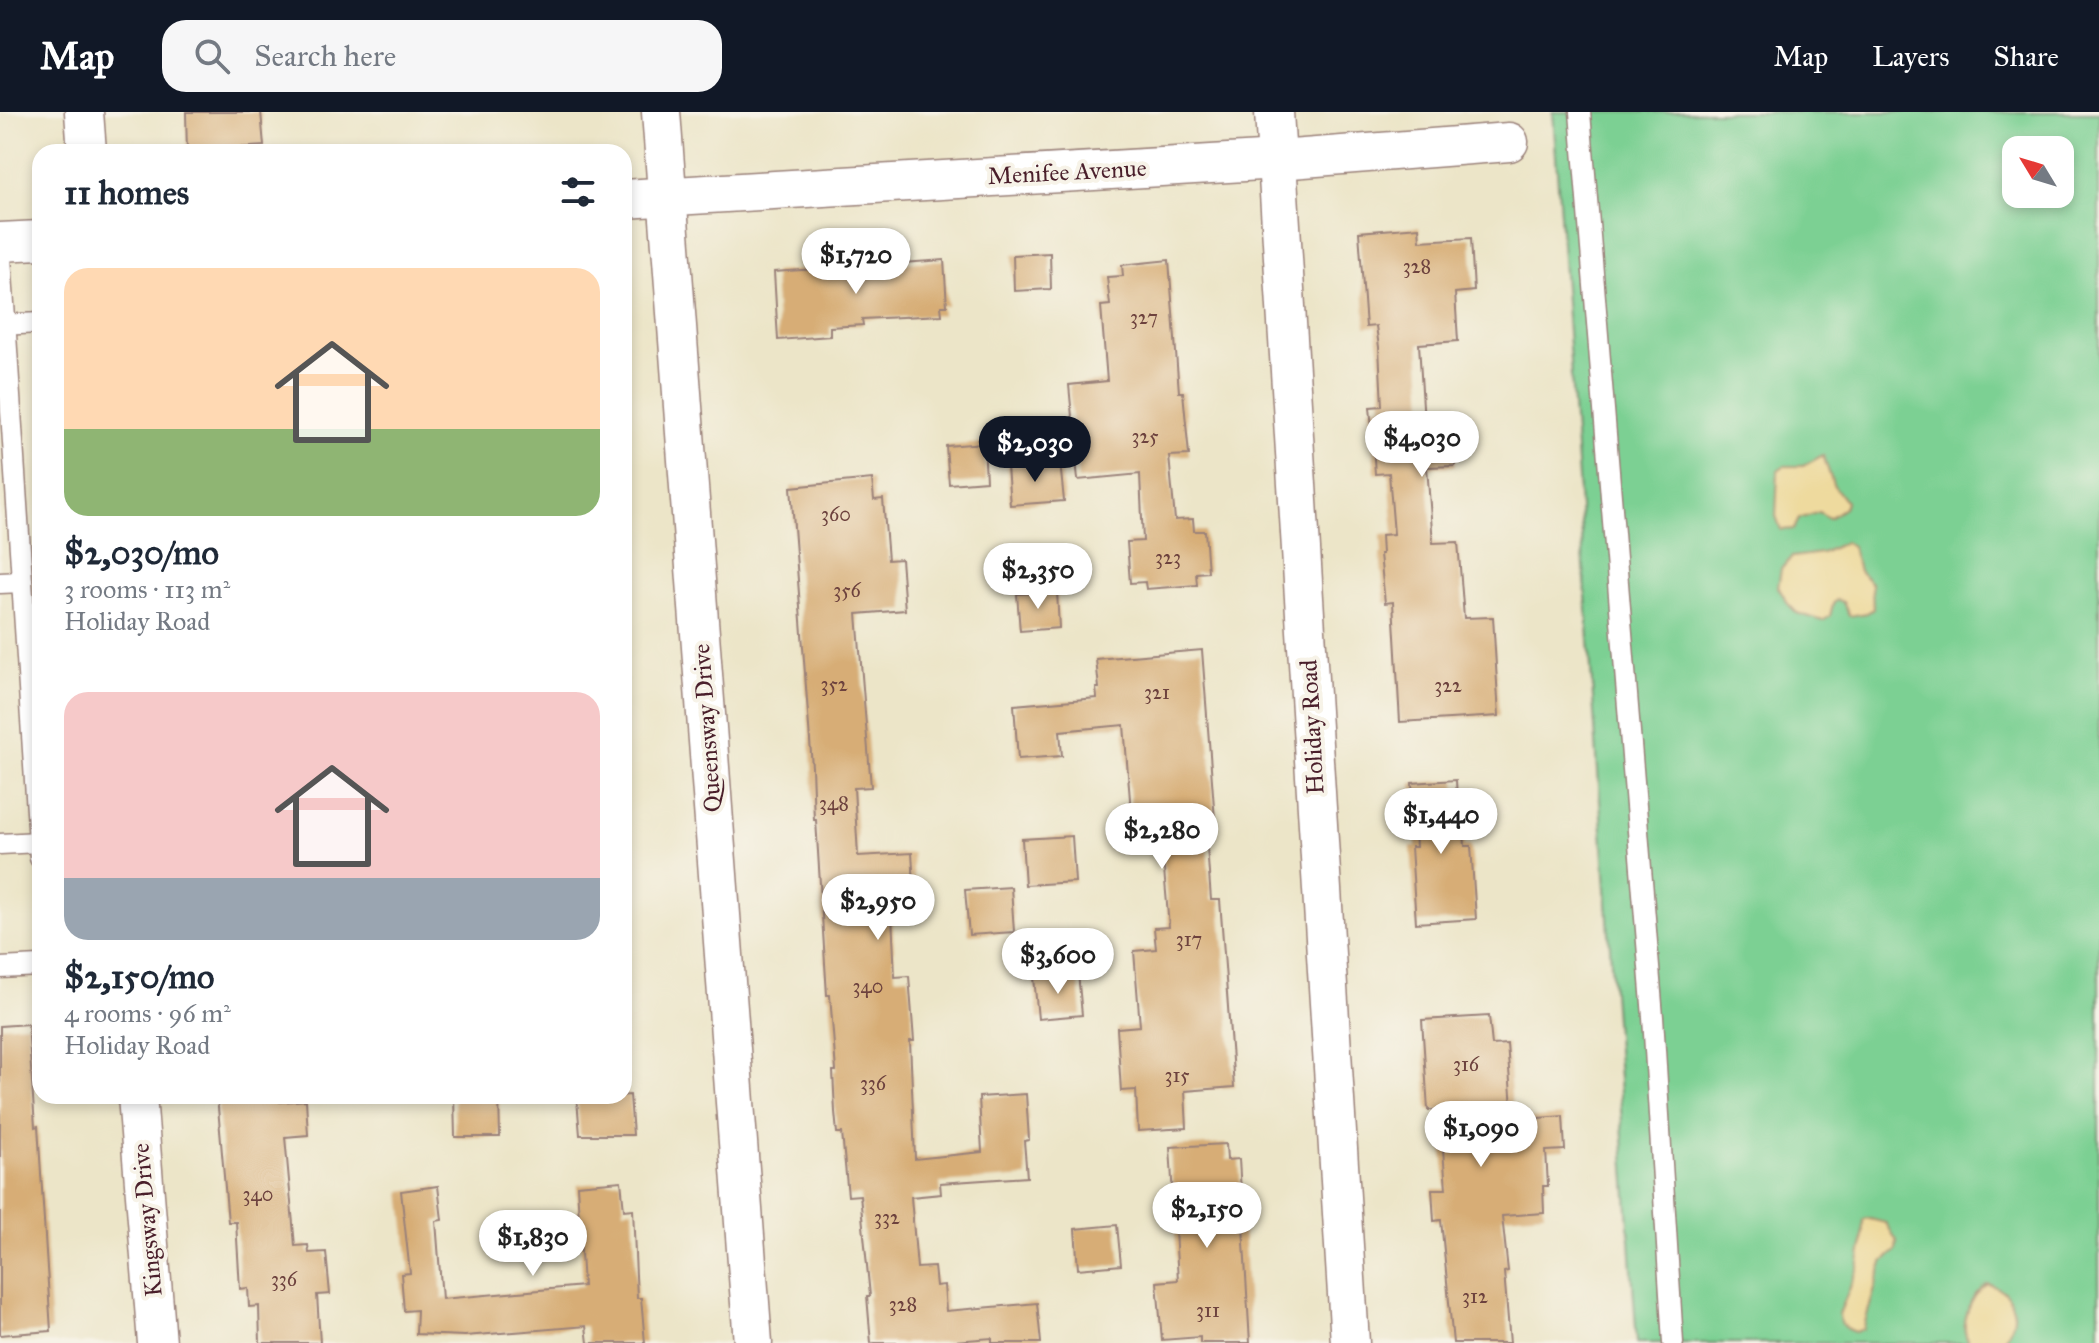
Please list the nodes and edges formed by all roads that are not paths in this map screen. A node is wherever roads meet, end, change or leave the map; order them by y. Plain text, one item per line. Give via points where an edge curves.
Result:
1 (84, 112) edge
2 (661, 112) edge
3 (1274, 112) edge
4 (1580, 112) edge
5 (1509, 142) dead end
6 (86, 144) edge
7 (1278, 160) junction
8 (666, 196) junction
9 (632, 198) edge
10 (32, 240) edge
11 (0, 242) edge
12 (32, 323) edge
13 (3, 325) edge
14 (22, 582) junction
15 (0, 583) edge
16 (32, 740) edge
17 (0, 844) edge
18 (32, 849) edge
19 (32, 966) edge
20 (0, 968) edge
21 (138, 1104) edge
22 (157, 1343) edge
23 (753, 1343) edge
24 (1350, 1343) edge
25 (1673, 1343) edge

1 - 6 street
2 - 8 street, Queensway Drive
3 - 7 street, Holiday Road
4 - 25 lane via 1653,1017
5 - 7 street, Menifee Avenue
7 - 8 street, Menifee Avenue
7 - 24 street, Holiday Road
8 - 9 street, Menifee Avenue
8 - 23 street, Queensway Drive
10 - 11 street
11 - 13 lane
12 - 13 lane
13 - 14 lane
14 - 15 lane
14 - 16 lane
17 - 18 lane
19 - 20 lane
21 - 22 street, Kingsway Drive

